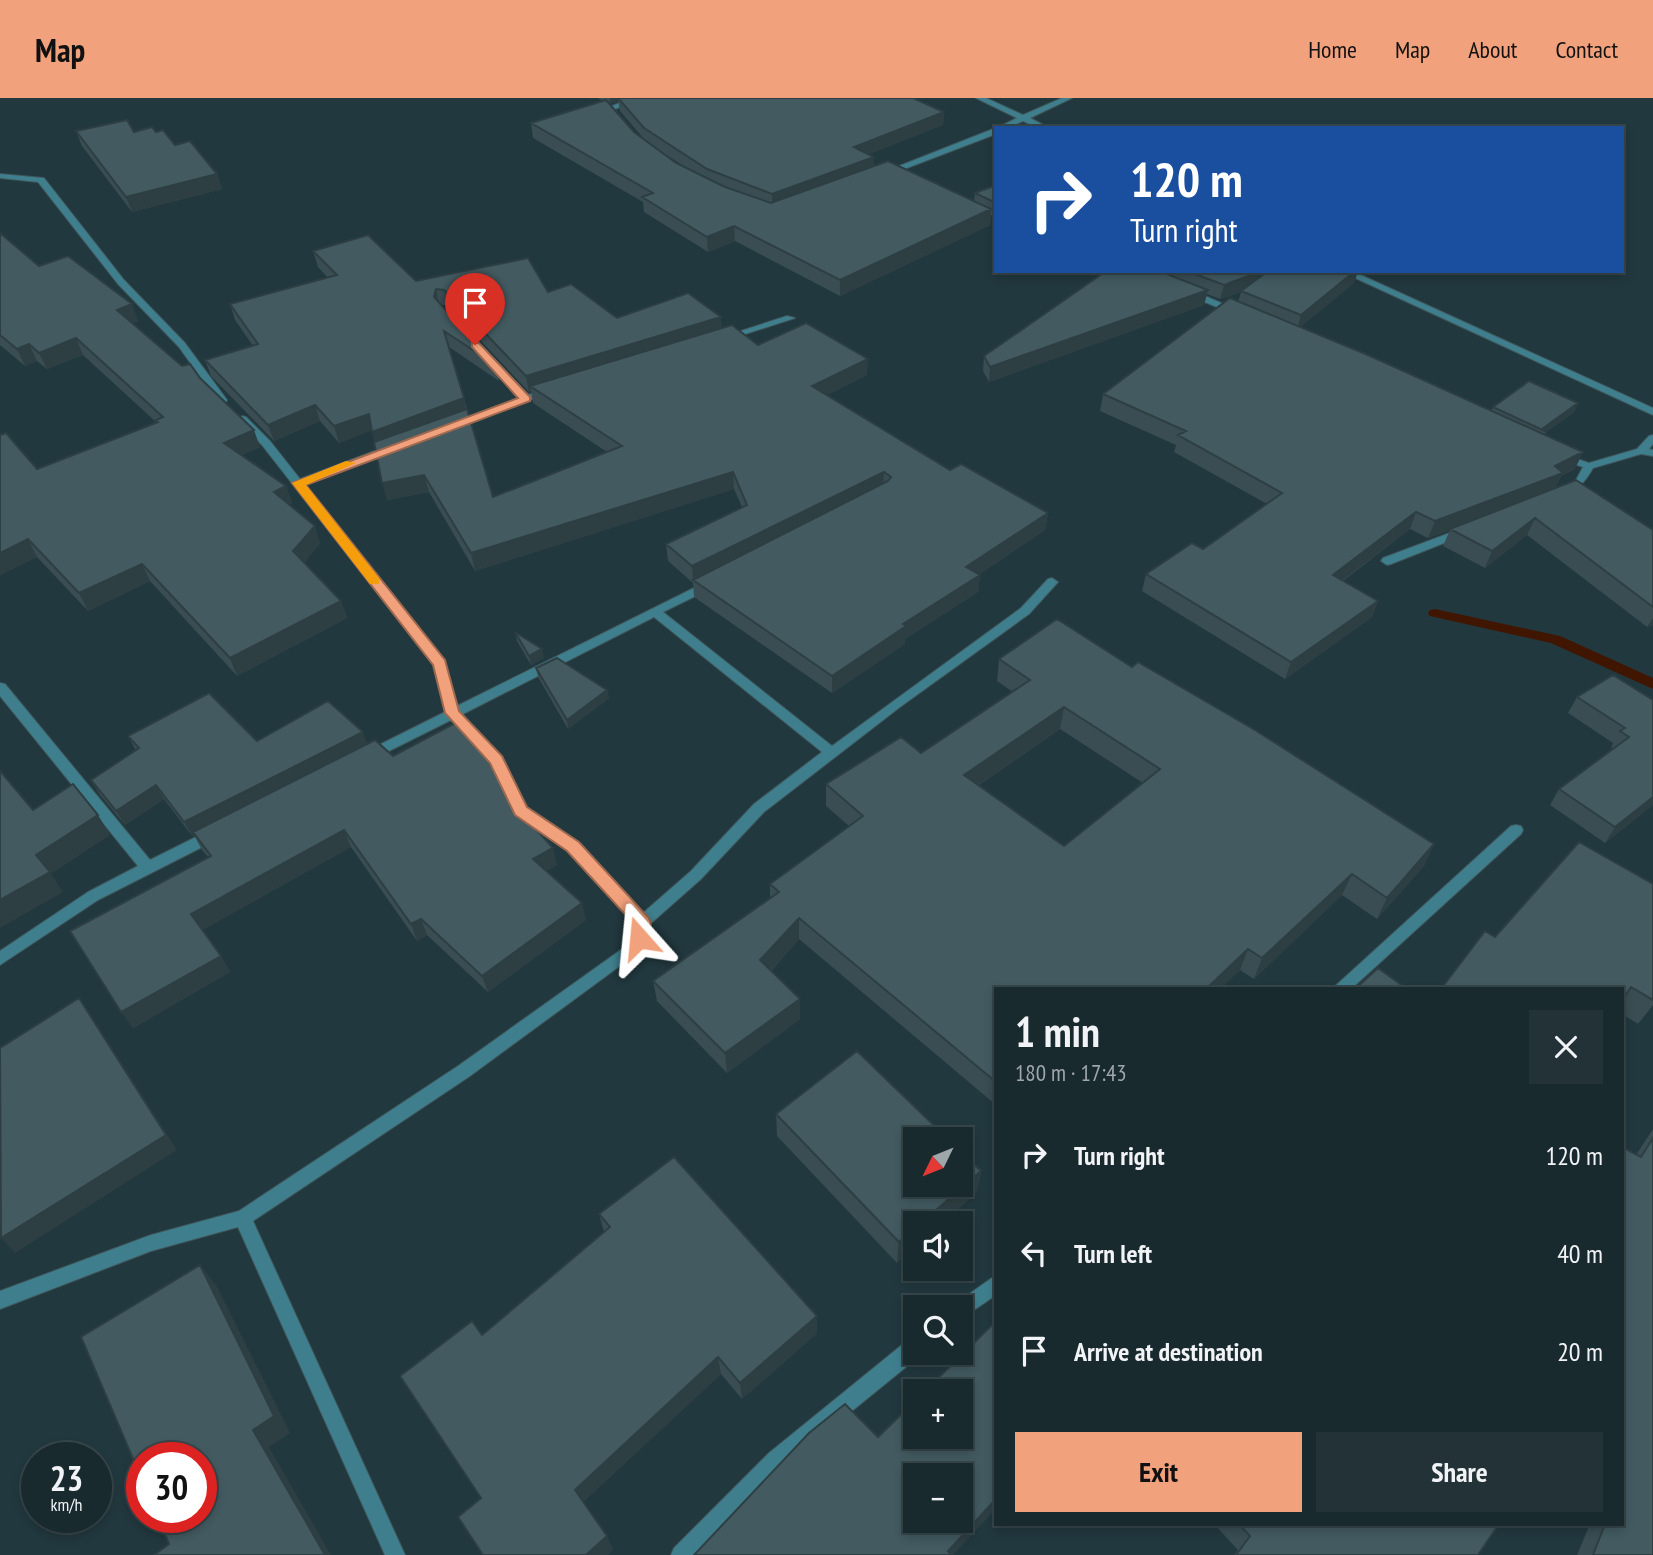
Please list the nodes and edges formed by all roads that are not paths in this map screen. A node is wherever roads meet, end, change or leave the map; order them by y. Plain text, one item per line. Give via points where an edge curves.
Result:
1 (639, 98) edge
2 (980, 98) edge
3 (1068, 98) edge
4 (1022, 116) junction
5 (1004, 126) edge
6 (1041, 126) edge
7 (622, 127) edge
8 (994, 132) edge
9 (0, 176) edge
10 (879, 176) edge
11 (1348, 273) edge
12 (1173, 286) edge
13 (1249, 317) edge
14 (790, 318) dead end
15 (710, 342) edge
16 (479, 349) edge
17 (552, 391) edge
18 (526, 399) junction
19 (1650, 408) edge
20 (439, 430) edge
21 (1653, 438) edge
22 (401, 444) edge
23 (1641, 451) junction
24 (1552, 452) edge
25 (1653, 453) edge
26 (1588, 466) junction
27 (298, 483) junction
28 (1547, 499) edge
29 (1474, 527) edge
30 (1387, 561) edge
31 (727, 575) edge
32 (1052, 582) dead end
33 (655, 612) junction
34 (0, 687) edge
35 (452, 713) junction
36 (832, 752) junction
37 (355, 762) edge
38 (1516, 830) dead end
39 (221, 831) edge
40 (148, 868) junction
41 (642, 922) junction
42 (0, 959) edge
43 (1342, 987) edge
44 (243, 1218) junction
45 (994, 1285) edge
46 (0, 1300) edge
47 (973, 1301) edge
48 (903, 1357) edge
49 (395, 1555) edge
50 (681, 1555) edge

1 - 7 street via 611,108
2 - 4 street
3 - 4 street
4 - 5 street
4 - 6 street
8 - 10 street
9 - 27 street via 41,180 121,282 182,345 212,391 266,443
11 - 19 street
12 - 13 street
14 - 15 street
16 - 18 street
17 - 18 street
18 - 20 street
21 - 23 street
22 - 27 street
23 - 25 street
23 - 26 street
24 - 26 street
26 - 28 street via 1580,482
27 - 35 street via 440,664
29 - 30 street
31 - 33 street
32 - 36 street via 1025,611
33 - 35 street
33 - 36 street
34 - 40 street
35 - 37 street
35 - 41 street via 497,760 520,811 573,847
36 - 41 street via 759,808 696,875
38 - 43 street
39 - 40 street
40 - 42 street via 93,896
41 - 44 street via 639,938 627,953 464,1070
44 - 46 street via 151,1243
44 - 49 street
45 - 47 street
48 - 50 street via 776,1460

